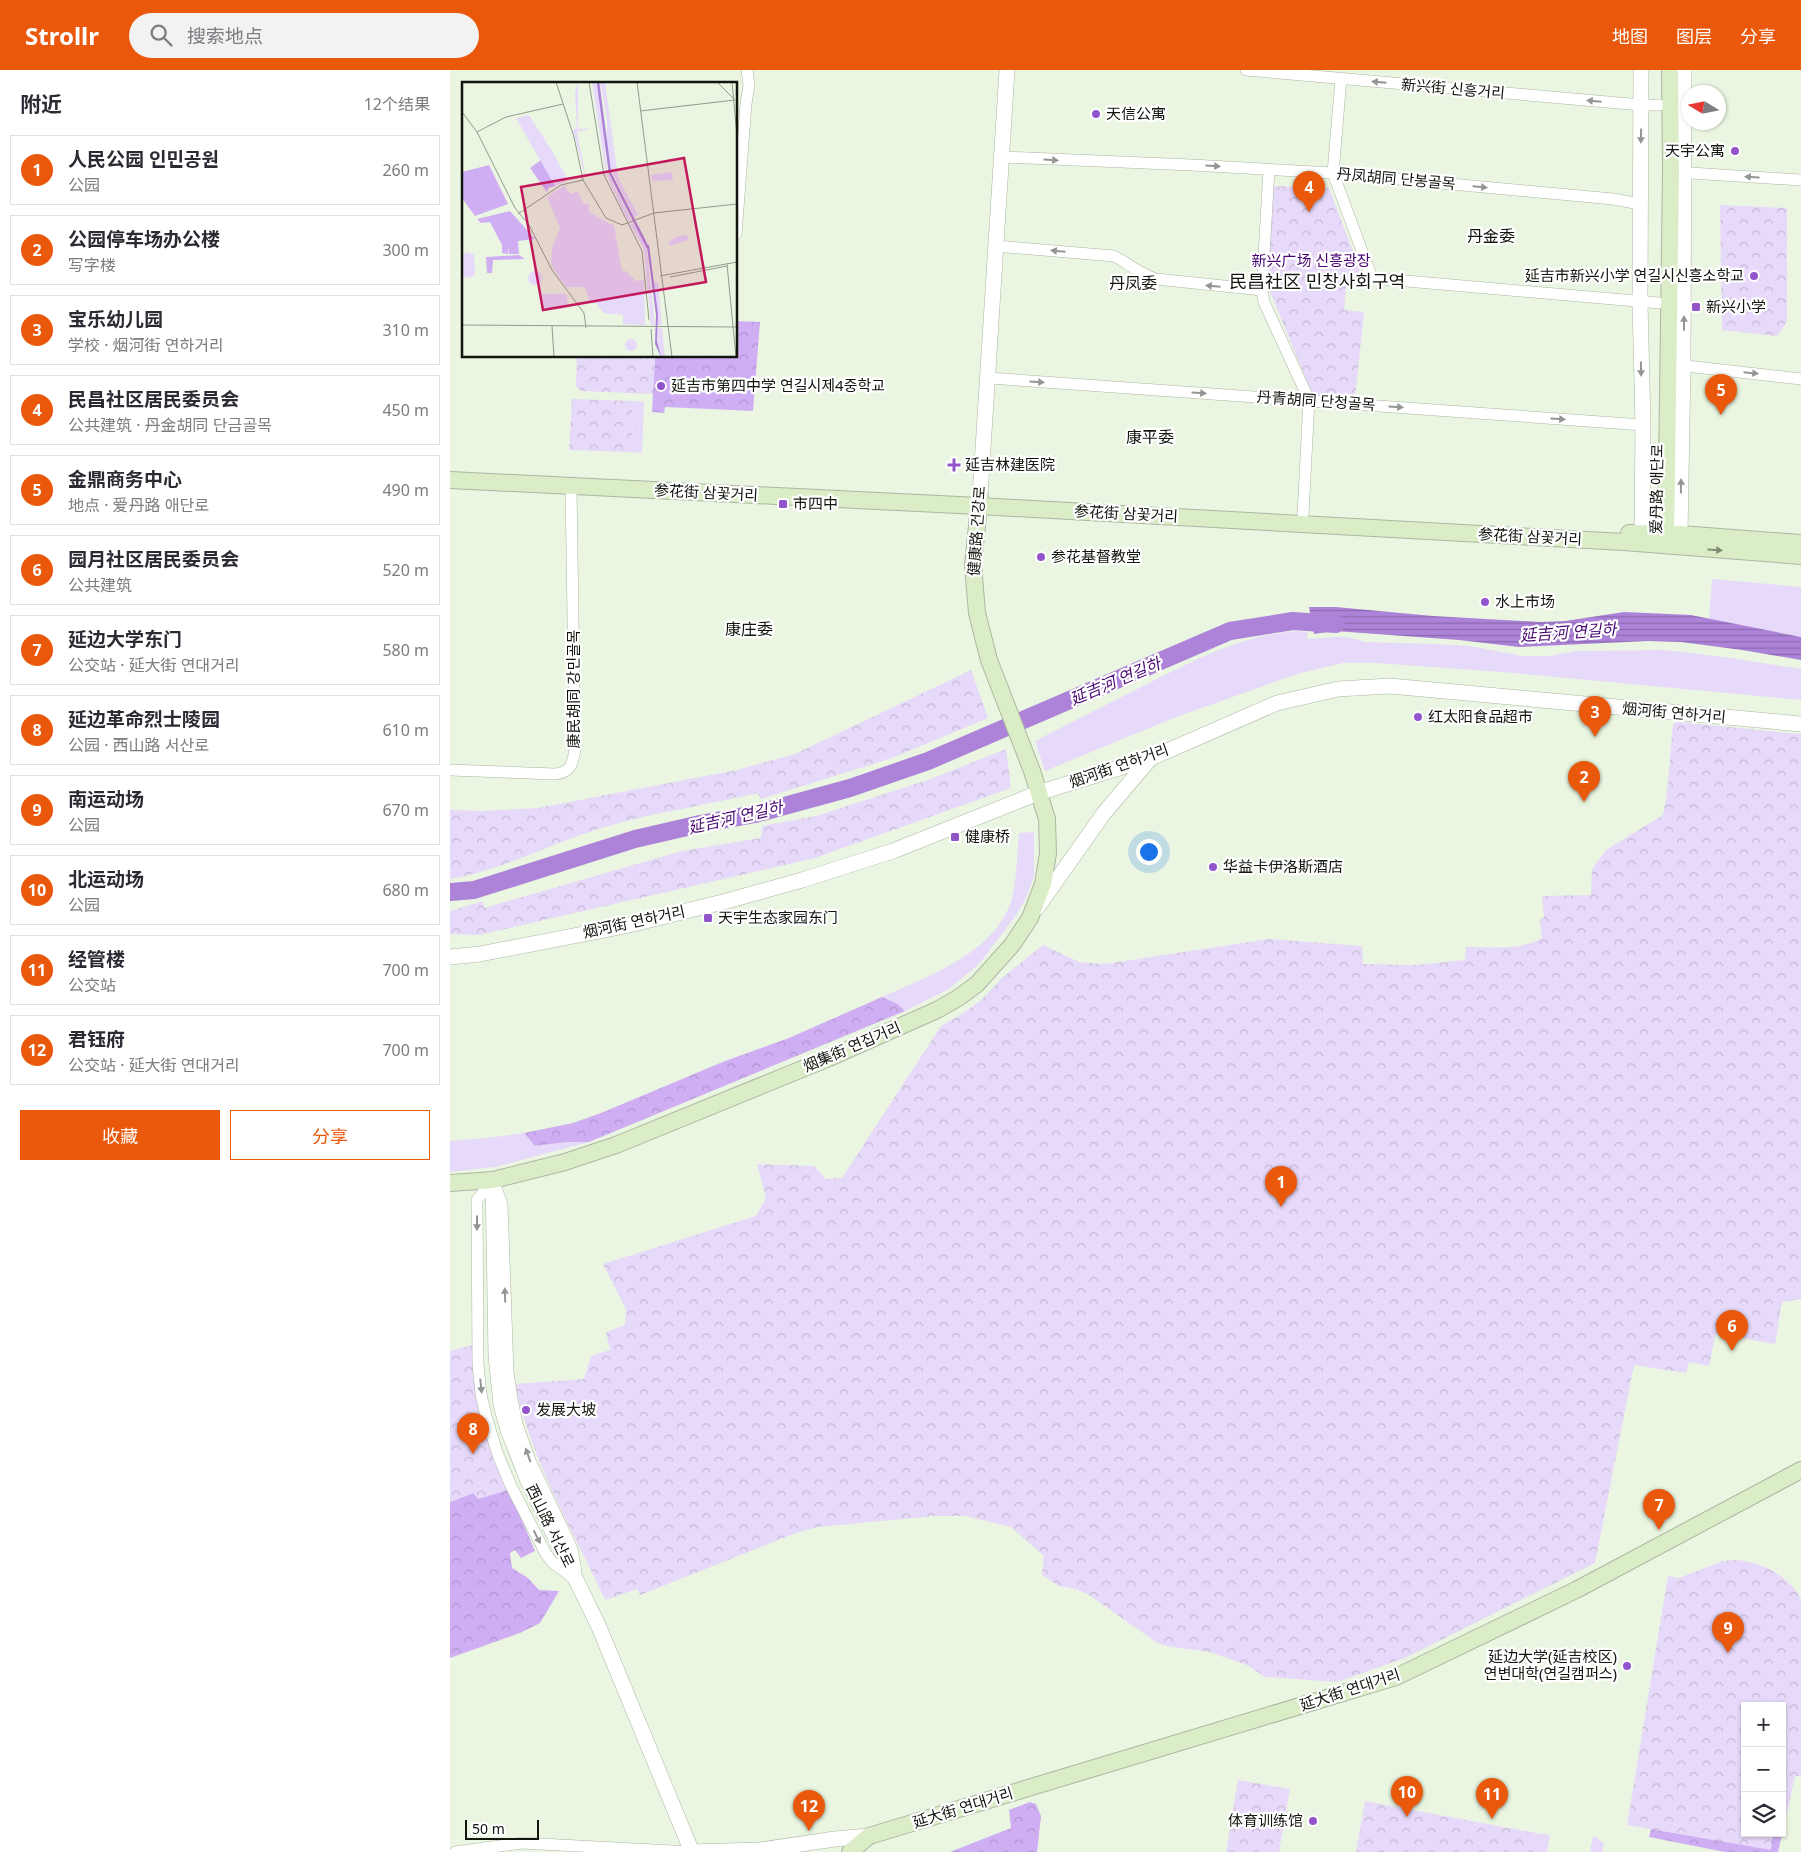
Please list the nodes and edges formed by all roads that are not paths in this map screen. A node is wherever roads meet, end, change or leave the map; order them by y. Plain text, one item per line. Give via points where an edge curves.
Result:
1 (747, 70) edge
2 (1007, 70) edge
3 (1246, 70) edge
4 (1641, 70) edge
5 (1660, 70) edge
6 (1670, 70) edge
7 (1684, 70) edge
8 (1341, 79) junction
9 (1641, 105) junction
10 (1660, 106) junction
11 (1002, 158) junction
12 (1269, 170) junction
13 (1678, 172) junction
14 (1333, 173) junction
15 (1801, 180) edge
16 (1640, 204) junction
17 (738, 208) edge
18 (996, 246) junction
19 (1262, 290) junction
20 (1640, 302) junction
21 (1660, 303) junction
22 (1675, 365) junction
23 (989, 378) junction
24 (1801, 379) edge
25 (1308, 400) junction
26 (1643, 425) junction
27 (450, 469) edge
28 (450, 480) edge
29 (571, 486) junction
30 (979, 501) junction
31 (1303, 515) junction
32 (1661, 538) junction
33 (1801, 544) edge
34 (1801, 556) edge
35 (1801, 724) edge
36 (1151, 758) junction
37 (450, 770) edge
38 (1038, 793) junction
39 (1030, 918) junction
40 (450, 957) edge
41 (493, 1180) junction
42 (450, 1184) edge
43 (1801, 1470) edge
44 (869, 1836) junction
45 (455, 1852) edge
46 (692, 1852) edge
47 (850, 1852) edge

1 - 17 street via 749,85
2 - 11 street, 健康路 건강로
3 - 8 street, 新兴街 신흥거리
4 - 9 street, 爱丹路 애단로
5 - 10 main road, 爱丹路 애단로
6 - 13 main road, 爱丹路 애단로
7 - 13 street, 爱丹路 애단로
9 -> 8 street, 新兴街 신흥거리
8 - 14 street
9 - 10 street, 新兴街 신흥거리
9 -> 16 street, 爱丹路 애단로
10 - 21 main road, 爱丹路 애단로
11 -> 12 street, 丹凤胡同 단봉골목
11 - 18 street, 健康路 건강로
12 - 14 street, 丹凤胡同 단봉골목
12 - 19 street
15 -> 13 street
22 -> 13 main road, 爱丹路 애단로
14 -> 16 street, 丹凤胡同 단봉골목
14 - 20 street via 1372,278
16 - 20 street, 爱丹路 애단로
19 -> 18 street via 1156,279 1142,275 1114,256
18 - 23 street, 健康路 건강로
19 - 25 street via 1264,302
20 - 21 street
20 -> 26 street, 爱丹路 애단로
21 - 32 main road, 爱丹路 애단로
22 -> 24 street
32 -> 22 main road, 爱丹路 애단로
23 -> 25 street, 丹青胡同 단청골목
23 - 30 street, 健康路 건강로
25 -> 26 street, 丹青胡同 단청골목
25 - 31 street
26 - 32 street, 爱丹路 애단로
27 - 30 main road, 参花街 삼꽃거리
28 - 29 main road, 参花街 삼꽃거리
29 - 30 main road, 参花街 삼꽃거리
29 - 37 street, 康民胡同 강민골목 via 575,750 572,766 566,772 555,774
30 - 31 main road, 参花街 삼꽃거리
30 - 32 main road, 参花街 삼꽃거리 via 1624,542
30 - 38 main road, 健康路 건강로 via 973,578 977,614 989,660
31 - 32 main road, 参花街 삼꽃거리
32 - 33 main road, 参花街 삼꽃거리
32 -> 34 main road, 参花街 삼꽃거리
35 - 36 street, 烟河街 연하거리 via 1390,686 1361,687 1277,703
36 - 38 street, 烟河街 연하거리
36 - 39 street, 烟集街 연집거리 via 1118,795
38 - 39 main road, 健康路 건강로 via 1047,820 1048,853 1043,884
38 - 40 street, 烟河街 연하거리 via 893,852 727,901 625,926
39 - 41 main road, 烟集街 연집거리 via 1012,945 976,984 938,1010 616,1145
41 - 42 main road, 烟集街 연집거리
41 - 46 street, 西山路 서산로 via 496,1355 501,1404 516,1455 624,1686
43 - 44 main road, 延大街 연대거리 via 1576,1590 1396,1677
44 - 46 street, 延大街 연대거리 via 760,1850
44 - 47 main road, 延大街 연대거리
45 - 46 street via 522,1843

